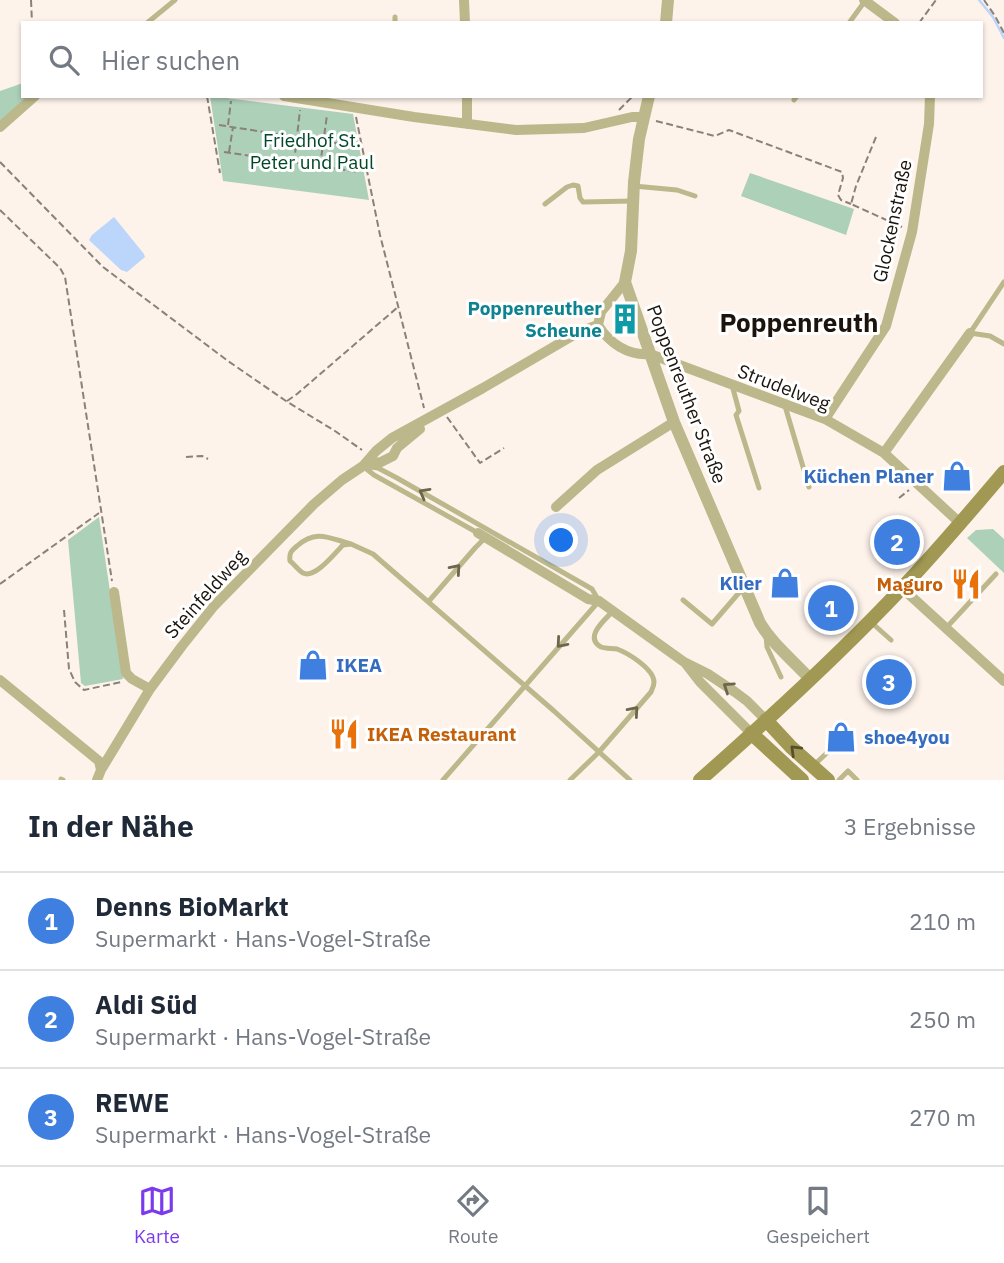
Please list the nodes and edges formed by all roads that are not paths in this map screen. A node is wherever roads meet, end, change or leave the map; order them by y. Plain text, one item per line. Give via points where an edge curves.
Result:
1 (175, 0) edge
2 (464, 0) edge
3 (668, 0) edge
4 (864, 1) edge
5 (149, 21) edge
6 (465, 21) edge
7 (666, 21) edge
8 (850, 21) edge
9 (892, 21) edge
10 (34, 98) edge
11 (295, 98) edge
12 (467, 98) edge
13 (648, 98) edge
14 (930, 98) edge
15 (643, 117) junction
16 (467, 124) junction
17 (0, 127) edge
18 (634, 186) junction
19 (695, 196) dead end
20 (633, 201) junction
21 (545, 204) dead end
22 (625, 282) junction
23 (1004, 282) edge
24 (598, 325) junction
25 (970, 333) junction
26 (1004, 344) edge
27 (650, 354) junction
28 (732, 385) junction
29 (784, 404) junction
30 (427, 419) junction
31 (825, 419) junction
32 (674, 422) junction
33 (884, 453) junction
34 (363, 466) junction
35 (1004, 472) edge
36 (809, 487) dead end
37 (759, 488) dead end
38 (556, 507) dead end
39 (960, 523) junction
40 (482, 533) junction
41 (351, 544) junction
42 (996, 575) dead end
43 (744, 587) junction
44 (902, 588) junction
45 (114, 592) road end
46 (683, 600) dead end
47 (429, 601) junction
48 (598, 601) junction
49 (613, 611) junction
50 (870, 621) junction
51 (946, 628) junction
52 (766, 633) junction
53 (891, 640) dead end
54 (684, 662) junction
55 (781, 677) dead end
56 (810, 679) junction
57 (0, 680) edge
58 (1004, 681) edge
59 (524, 686) junction
60 (150, 689) junction
61 (766, 720) junction
62 (751, 733) junction
63 (831, 749) dead end
64 (599, 752) junction
65 (813, 767) junction
66 (99, 775) edge
67 (443, 780) edge
68 (570, 780) edge
69 (630, 780) edge
70 (700, 780) edge
71 (802, 780) edge
72 (828, 780) edge
73 (839, 780) edge
74 (857, 780) edge

1 - 5 lane
2 - 6 street
3 - 7 street
4 - 8 lane
4 - 9 street
10 - 17 street
11 - 16 street
12 - 16 street
13 - 15 street, Poppenreuther Straße
14 - 31 street, Glockenstraße via 912,232 886,326
15 - 16 street via 562,129
15 - 18 street, Poppenreuther Straße
18 - 19 lane
18 - 20 street, Poppenreuther Straße
20 - 21 lane via 583,202 573,184
20 - 22 street, Poppenreuther Straße
22 - 24 street via 601,312
22 - 27 street, Poppenreuther Straße
23 - 25 lane
24 - 27 street via 606,338 621,348
24 - 30 street, Steinfeldweg
25 - 26 lane
25 - 33 street
27 - 28 street, Strudelweg
27 - 32 street, Poppenreuther Straße
28 - 29 street, Strudelweg
28 - 37 lane via 740,411 736,415
29 - 31 street, Strudelweg
29 - 36 lane
30 - 34 street, Steinfeldweg via 391,438
30 - 34 street, Steinfeldweg via 393,456
31 - 33 street, Strudelweg
32 - 38 street via 597,470
32 - 43 street, Poppenreuther Straße
33 - 39 street, Strudelweg
34 - 40 lane
34 - 60 street, Steinfeldweg via 314,504 214,606
35 - 39 main road
39 - 44 main road
47 -> 40 lane via 475,548
40 - 48 street
41 - 41 lane via 343,545 310,574 290,561 293,550 312,536
41 - 47 lane via 373,554
42 - 51 lane
43 - 46 lane via 712,624
43 - 52 street, Poppenreuther Straße
44 - 50 main road
44 - 51 street
45 - 60 street via 126,673
47 - 59 lane
48 - 49 street
48 -> 59 lane
49 - 54 street
64 -> 49 lane via 651,692 654,682 646,667 625,652 595,641 597,628
50 - 53 lane
50 - 56 main road
51 - 58 street
52 - 55 lane via 767,647
52 - 56 street, Poppenreuther Straße
61 -> 54 street via 747,701
54 - 62 street
56 - 61 main road
57 - 66 street via 99,761
59 - 64 lane
59 - 67 lane
60 - 66 street, Steinfeldweg
61 - 62 main road
65 -> 61 main road
62 - 70 main road
62 - 71 main road
63 - 65 lane
64 - 68 lane
64 - 69 lane
65 - 72 main road
73 - 74 lane via 849,771

